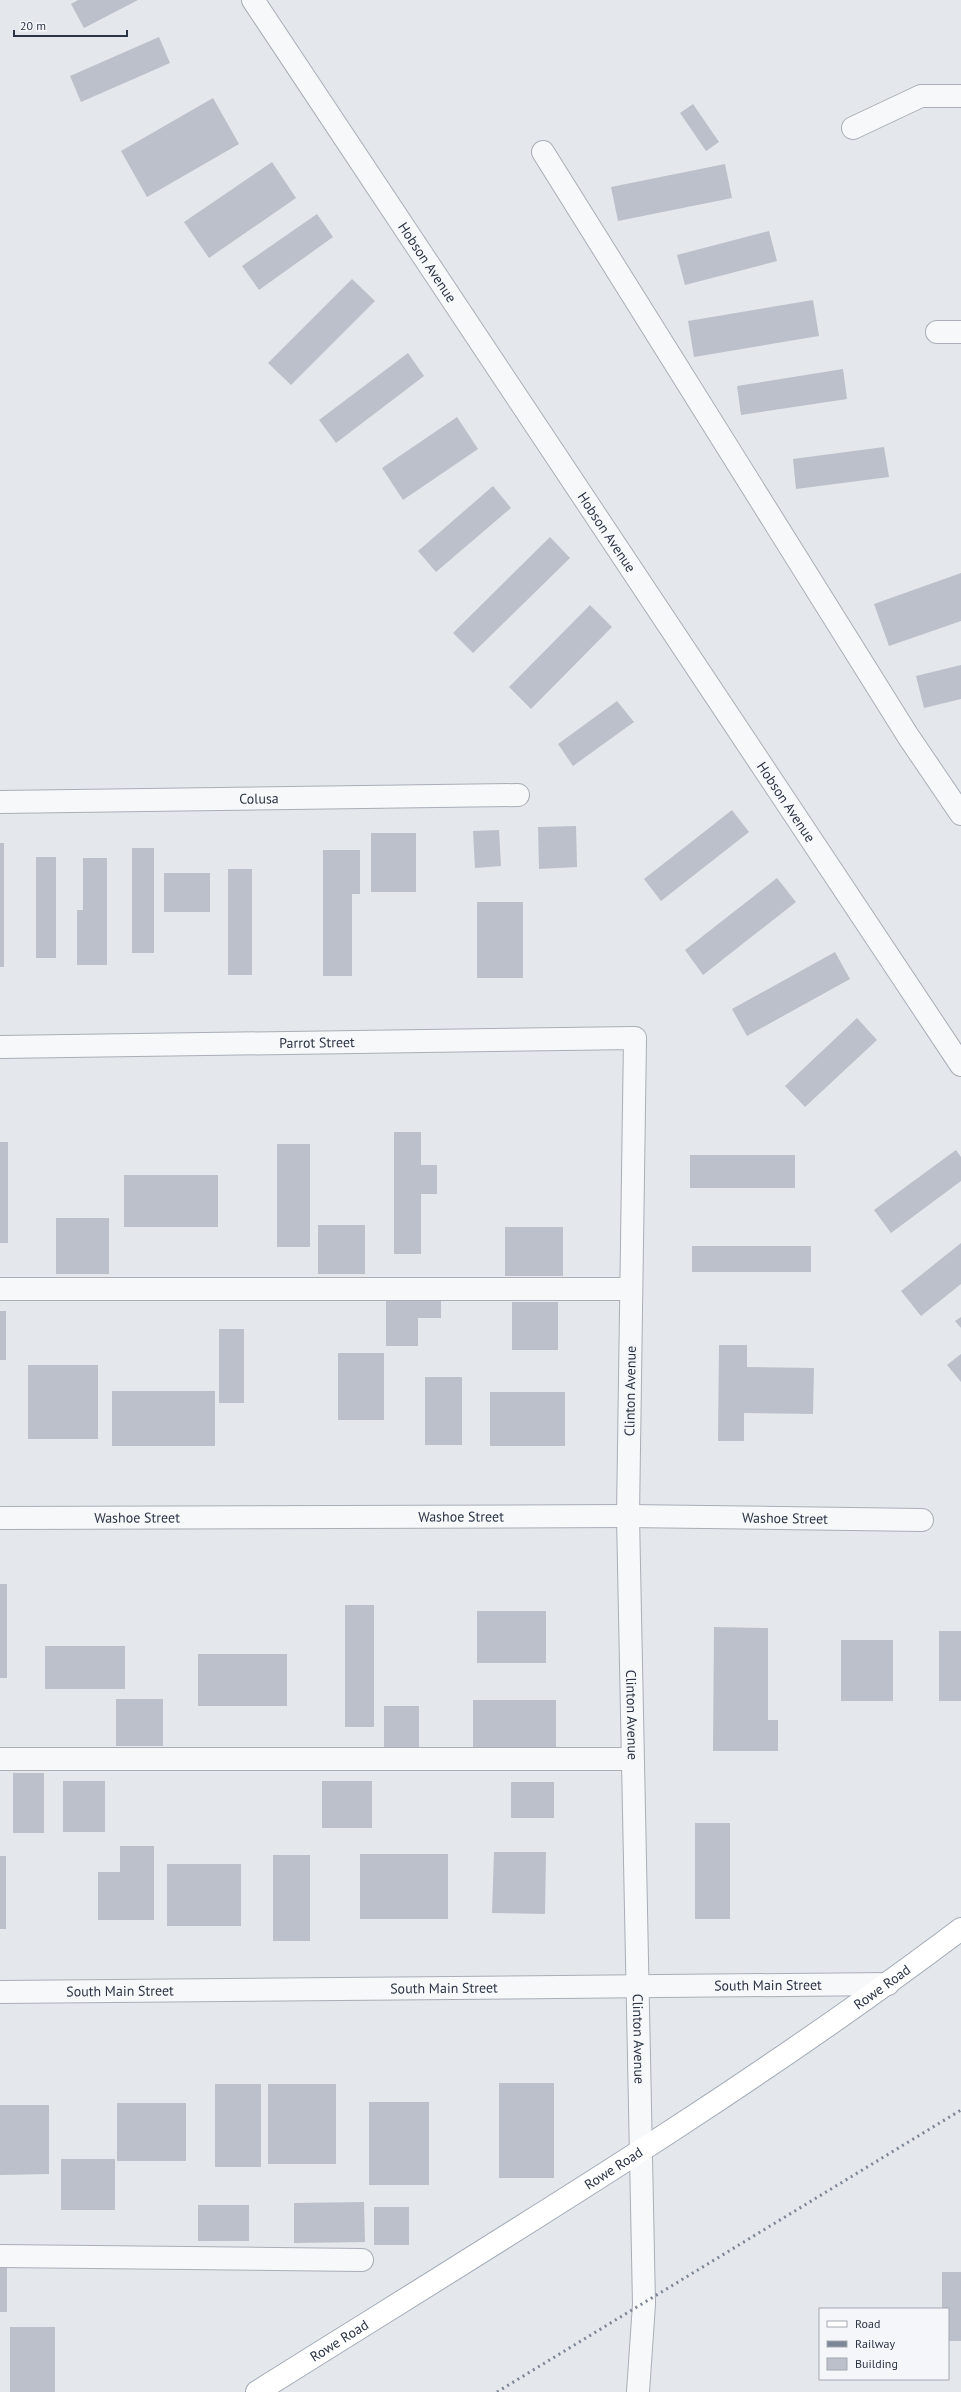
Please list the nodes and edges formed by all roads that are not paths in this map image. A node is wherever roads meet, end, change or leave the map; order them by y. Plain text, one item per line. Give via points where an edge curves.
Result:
1 (252, 0) edge
2 (961, 96) edge
3 (853, 128) dead end
4 (543, 152) dead end
5 (936, 332) dead end
6 (961, 332) edge
7 (518, 794) dead end
8 (0, 802) edge
9 (961, 814) edge
10 (635, 1038) joint
11 (0, 1047) edge
12 (961, 1065) edge
13 (0, 1289) edge
14 (631, 1289) junction
15 (628, 1516) junction
16 (0, 1518) edge
17 (922, 1520) dead end
18 (0, 1758) edge
19 (632, 1758) junction
20 (961, 1928) edge
21 (888, 1984) junction
22 (636, 1985) junction
23 (0, 1992) edge
24 (641, 2150) junction
25 (0, 2256) edge
26 (362, 2260) dead end
27 (256, 2392) edge
28 (638, 2392) edge

1 - 12 street, Hobson Avenue
2 - 3 street via 921,96
4 - 9 street via 908,736
5 - 6 street
7 - 8 street, Colusa
10 - 11 street, Parrot Street
10 - 14 street, Clinton Avenue
13 - 14 street
14 - 15 street, Clinton Avenue
15 - 16 street, Washoe Street
15 - 17 street, Washoe Street
15 - 19 street, Clinton Avenue
18 - 19 street
19 - 22 street, Clinton Avenue
20 - 21 main road, Rowe Road
21 - 22 street, South Main Street
21 - 24 main road, Rowe Road
22 - 23 street, South Main Street
22 - 24 street, Clinton Avenue
24 - 27 main road, Rowe Road
24 - 28 street, Clinton Avenue via 644,2304
25 - 26 street

